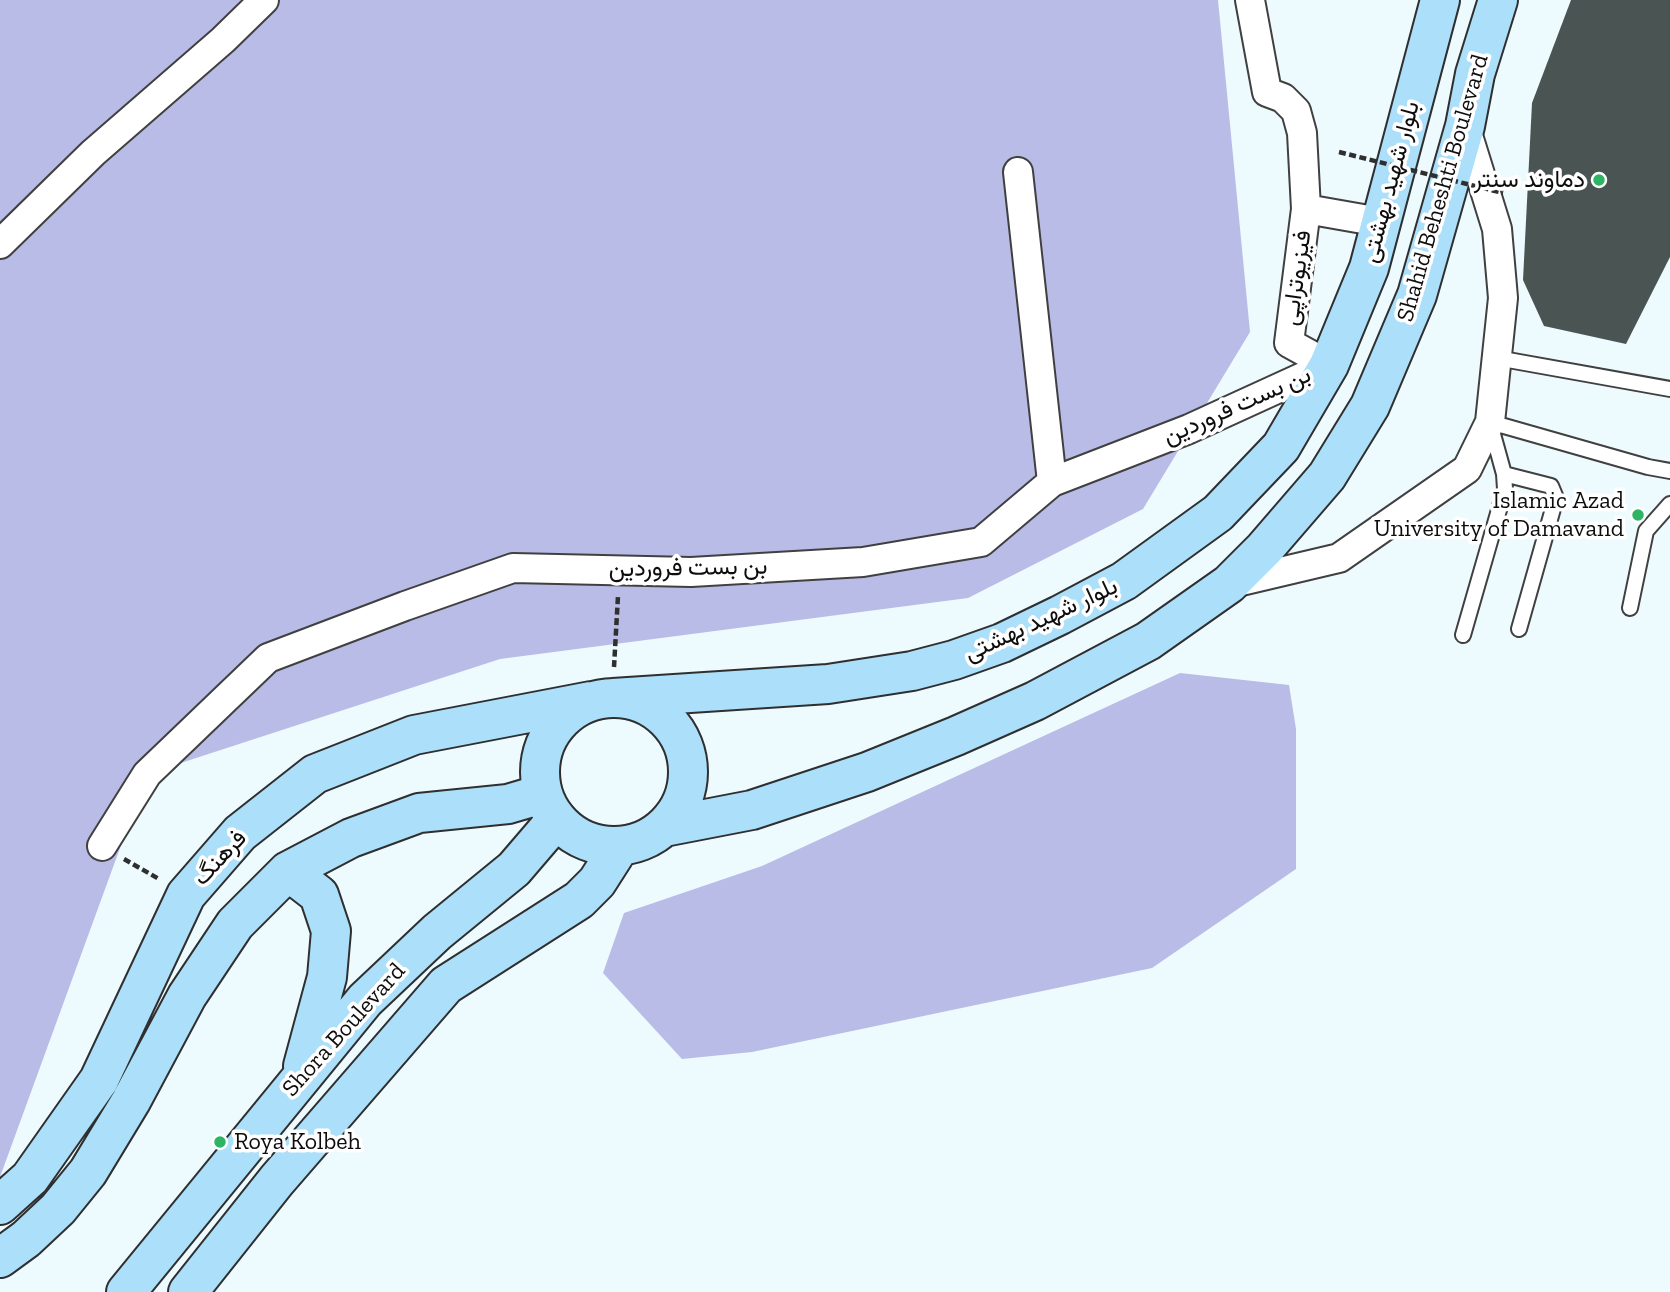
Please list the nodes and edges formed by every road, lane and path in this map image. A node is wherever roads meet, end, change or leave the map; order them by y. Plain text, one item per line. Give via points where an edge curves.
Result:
1 (264, 0) edge
2 (1250, 0) edge
3 (1440, 0) edge
4 (1498, 0) edge
5 (1465, 126) junction
6 (1339, 152) dead end
7 (1018, 172) dead end
8 (1503, 192) dead end
9 (1306, 209) junction
10 (1380, 222) junction
11 (0, 244) edge
12 (1497, 358) junction
13 (1329, 365) junction
14 (1670, 389) edge
15 (1490, 422) junction
16 (1670, 471) edge
17 (1504, 474) junction
18 (1052, 482) junction
19 (1670, 504) edge
20 (620, 570) junction
21 (1229, 584) junction
22 (1630, 608) dead end
23 (1519, 629) dead end
24 (1463, 635) dead end
25 (602, 700) junction
26 (549, 807) junction
27 (664, 827) junction
28 (102, 846) joint
29 (621, 846) junction
30 (288, 871) junction
31 (186, 895) junction
32 (300, 1078) junction
33 (0, 1205) edge
34 (0, 1258) edge
35 (125, 1292) edge
36 (188, 1292) edge

1 - 11 street via 93,153
2 - 9 street via 1267,92 1283,98 1296,111 1302,133
3 - 10 main road, بلوار شهید بهشتی
4 - 5 main road, Shahid Beheshti Boulevard
5 - 12 street via 1497,229 1503,298
5 - 21 main road, Shahid Beheshti Boulevard via 1417,295 1370,406 1327,476
6 - 8 path, bridge
7 - 18 street
9 - 10 street
9 - 13 street, فیزیوتراپی via 1289,343
10 - 13 main road, بلوار شهید بهشتی via 1369,268
12 - 14 lane
12 - 15 street
13 - 18 street, بن بست فروردین via 1189,429
13 - 25 main road, بلوار شهید بهشتی via 1281,447 1218,513 1125,581 1002,643 912,671 828,684
15 - 16 lane
15 - 17 lane
15 - 21 street via 1467,469 1339,558
17 - 23 lane via 1551,486 1556,498
17 - 24 lane via 1505,489
18 - 20 street, بن بست فروردین via 981,542 863,562 691,572
19 - 22 lane via 1646,531
20 - 25 path
20 - 28 street, بن بست فروردین via 513,568 268,658 147,774
21 - 27 main road, Shahid Beheshti Boulevard via 1148,641 967,731 867,772 752,810
25 - 26 main road via 570,712 543,748 539,771
25 - 27 main road via 635,701 655,711 672,726 683,745 686,789 678,810
25 - 31 main road, فرهنگ via 414,735 315,774 240,833
26 - 29 main road via 574,836 597,845
26 - 30 main road via 508,804 419,813 351,838
26 - 32 main road, Shora Boulevard via 514,869 365,999
27 - 29 main road via 644,840
28 - 31 path
29 - 36 main road, Shora Boulevard via 579,900 446,985 277,1180
30 - 32 main road via 319,895 331,931 327,977
30 - 34 main road via 234,924 88,1172 58,1209
31 - 33 main road, فرهنگ via 99,1080 30,1178
32 - 35 main road, Shora Boulevard

